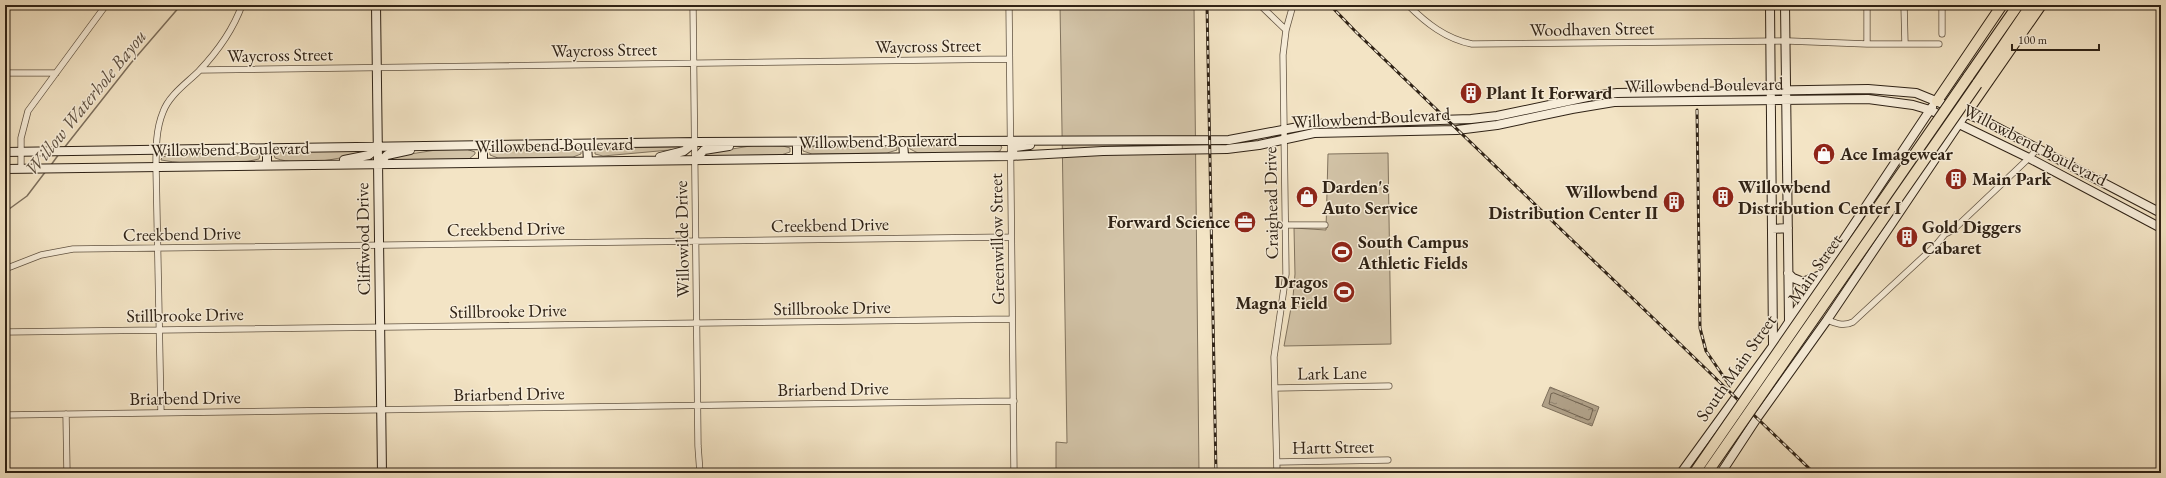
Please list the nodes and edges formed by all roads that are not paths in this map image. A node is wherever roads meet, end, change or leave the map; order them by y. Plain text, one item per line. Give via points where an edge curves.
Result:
1 (106, 5) edge
2 (242, 5) edge
3 (376, 5) edge
4 (693, 5) edge
5 (1008, 5) edge
6 (1260, 5) edge
7 (1293, 5) edge
8 (1770, 5) edge
9 (1785, 5) edge
10 (1868, 5) edge
11 (1904, 5) edge
12 (1942, 5) edge
13 (2002, 5) edge
14 (2018, 5) edge
15 (2030, 5) edge
16 (2041, 5) edge
17 (1410, 6) edge
18 (1286, 30) junction
19 (1942, 34) dead end
20 (1770, 41) junction
21 (1785, 41) junction
22 (1867, 44) junction
23 (1905, 44) junction
24 (1939, 44) dead end
25 (1009, 59) junction
26 (694, 63) junction
27 (377, 67) junction
28 (200, 70) junction
29 (56, 72) junction
30 (5, 73) edge
31 (1952, 77) junction
32 (1978, 88) junction
33 (1868, 89) junction
34 (1770, 90) junction
35 (1786, 90) junction
36 (1640, 91) junction
37 (1868, 99) junction
38 (1640, 101) junction
39 (1770, 101) junction
40 (1786, 101) junction
41 (1937, 101) junction
42 (1930, 110) junction
43 (1966, 113) junction
44 (1471, 119) junction
45 (1373, 123) junction
46 (1326, 124) junction
47 (1959, 124) junction
48 (1283, 129) junction
49 (1471, 129) junction
50 (1373, 132) junction
51 (1326, 133) junction
52 (1915, 133) junction
53 (1283, 139) junction
54 (1010, 140) junction
55 (903, 141) junction
56 (1053, 141) junction
57 (1103, 141) junction
58 (695, 142) junction
59 (754, 142) junction
60 (797, 142) junction
61 (587, 145) junction
62 (483, 146) junction
63 (378, 147) junction
64 (426, 147) junction
65 (267, 148) junction
66 (1943, 148) junction
67 (2038, 148) junction
68 (156, 150) junction
69 (1103, 151) junction
70 (5, 152) edge
71 (21, 152) junction
72 (904, 156) junction
73 (1010, 156) junction
74 (797, 158) junction
75 (2029, 158) junction
76 (643, 160) junction
77 (695, 160) junction
78 (588, 161) junction
79 (483, 162) junction
80 (323, 164) junction
81 (378, 164) junction
82 (267, 165) junction
83 (156, 166) junction
84 (5, 168) edge
85 (21, 168) junction
86 (2109, 187) junction
87 (2103, 198) junction
88 (2161, 213) edge
89 (1286, 225) junction
90 (1325, 225) dead end
91 (1788, 228) junction
92 (2161, 228) edge
93 (1772, 229) junction
94 (1011, 237) junction
95 (696, 241) junction
96 (379, 245) junction
97 (157, 248) junction
98 (5, 269) edge
99 (1788, 273) junction
100 (1819, 276) junction
101 (1012, 319) junction
102 (1827, 320) junction
103 (1789, 321) junction
104 (697, 323) junction
105 (380, 327) junction
106 (159, 330) junction
107 (5, 332) edge
108 (1773, 346) junction
109 (1752, 375) junction
110 (1786, 377) junction
111 (1389, 386) dead end
112 (1276, 388) junction
113 (1776, 391) junction
114 (1014, 401) junction
115 (698, 405) junction
116 (381, 410) junction
117 (161, 412) junction
118 (66, 414) junction
119 (5, 415) edge
120 (1388, 460) dead end
121 (1277, 462) junction
122 (1695, 472) edge
123 (67, 473) edge
124 (382, 473) edge
125 (700, 473) edge
126 (1014, 473) edge
127 (1277, 473) edge
128 (1681, 473) edge
129 (1707, 473) edge
130 (1721, 473) edge

1 - 29 street
2 - 28 street via 222,44
3 - 27 main road, Cliffwood Drive
4 - 26 street, Willowilde Drive
5 - 25 street, Greenwillow Street
6 - 18 street
7 - 18 street, Craighead Drive
8 - 20 main road
9 - 21 main road
10 - 22 street
11 - 23 street
12 - 19 street
13 - 31 highway
14 - 122 highway, Main Street, bridge
15 - 32 highway, Main Street
16 - 32 highway
17 - 20 street, Woodhaven Street via 1439,31 1455,40 1472,44
18 - 48 street, Craighead Drive via 1282,55
20 - 21 street, Woodhaven Street
20 - 34 main road
21 - 22 street, Woodhaven Street
21 - 35 main road
22 - 23 street, Woodhaven Street
23 - 24 street, Woodhaven Street
25 - 26 street, Waycross Street
25 - 54 street, Greenwillow Street
26 - 27 street, Waycross Street
26 - 58 street, Willowilde Drive
27 - 28 street, Waycross Street
27 - 63 main road, Cliffwood Drive
28 - 68 street via 170,100 163,112
29 - 30 street
29 - 71 street via 28,110
31 - 32 highway via 1955,89 1972,94
31 - 41 highway
32 - 43 highway
32 - 129 highway, Main Street, bridge
33 - 35 main road, Willowbend Boulevard
33 - 37 main road
33 - 41 main road, Willowbend Boulevard via 1909,92
34 - 35 main road, Willowbend Boulevard
34 - 36 main road, Willowbend Boulevard
34 - 39 main road
35 - 40 main road
36 - 38 main road
36 - 44 main road, Willowbend Boulevard via 1592,96
37 - 40 main road, Willowbend Boulevard
37 - 42 main road, Willowbend Boulevard
38 - 39 main road, Willowbend Boulevard
38 - 49 main road, Willowbend Boulevard via 1589,106
39 - 40 main road, Willowbend Boulevard
39 - 93 main road
40 - 91 main road
41 - 42 main road, South Main Street
41 - 43 main road, Willowbend Boulevard
42 - 47 main road, Willowbend Boulevard
42 - 52 main road, South Main Street
43 - 47 main road
43 - 67 main road, Willowbend Boulevard
44 - 45 main road, Willowbend Boulevard
44 - 49 main road
45 - 46 main road, Willowbend Boulevard
45 - 50 main road
46 - 48 main road, Willowbend Boulevard
46 - 51 main road
47 - 66 main road
47 - 75 main road, Willowbend Boulevard
48 - 53 street, Craighead Drive
48 - 57 main road, Willowbend Boulevard via 1229,140
49 - 50 main road, Willowbend Boulevard
50 - 51 main road, Willowbend Boulevard
51 - 53 main road, Willowbend Boulevard
52 - 66 main road via 1927,128 1940,134
52 - 100 main road, South Main Street
53 - 69 main road, Willowbend Boulevard via 1227,149
53 - 89 street, Craighead Drive
54 - 55 main road, Willowbend Boulevard
54 - 56 main road, Willowbend Boulevard
54 - 73 street, Greenwillow Street
55 - 60 main road, Willowbend Boulevard
55 - 72 main road
56 - 57 main road, Willowbend Boulevard
56 - 73 main road via 1015,147
57 - 69 main road
58 - 59 main road, Willowbend Boulevard
58 - 61 main road, Willowbend Boulevard
58 - 76 main road via 684,151
58 - 77 street, Willowilde Drive
59 - 60 main road, Willowbend Boulevard
59 - 77 main road via 704,150
60 - 74 main road
61 - 62 main road, Willowbend Boulevard
61 - 78 main road
62 - 64 main road, Willowbend Boulevard
62 - 79 main road
63 - 64 main road, Willowbend Boulevard
63 - 65 main road, Willowbend Boulevard
63 - 80 main road via 369,155
63 - 81 main road, Cliffwood Drive
64 - 81 main road via 387,155
65 - 68 main road, Willowbend Boulevard
65 - 82 main road
66 - 102 main road
67 - 75 street
67 - 86 main road, Willowbend Boulevard
68 - 71 main road, Willowbend Boulevard
68 - 83 street
69 - 73 main road, Willowbend Boulevard
70 - 71 main road, Willowbend Boulevard
71 - 85 street
72 - 73 main road, Willowbend Boulevard
72 - 74 main road, Willowbend Boulevard
73 - 94 street, Greenwillow Street
74 - 77 main road, Willowbend Boulevard
75 - 87 main road, Willowbend Boulevard
75 - 102 street via 1852,322 1847,325
76 - 77 main road, Willowbend Boulevard
76 - 78 main road, Willowbend Boulevard
77 - 95 street, Willowilde Drive
78 - 79 main road, Willowbend Boulevard
79 - 81 main road, Willowbend Boulevard
80 - 81 main road, Willowbend Boulevard
80 - 82 main road, Willowbend Boulevard
81 - 96 main road, Cliffwood Drive
82 - 83 main road, Willowbend Boulevard
83 - 85 main road, Willowbend Boulevard
83 - 97 street
84 - 85 main road, Willowbend Boulevard
86 - 87 main road
86 - 88 main road, Willowbend Boulevard
87 - 92 main road, Willowbend Boulevard
89 - 90 street
89 - 112 street, Craighead Drive via 1286,274 1275,347
91 - 93 main road
91 - 99 main road
93 - 108 main road
94 - 95 street, Creekbend Drive
94 - 101 street, Greenwillow Street
95 - 96 street, Creekbend Drive
95 - 104 street, Willowilde Drive
96 - 97 street, Creekbend Drive
96 - 105 main road, Cliffwood Drive
97 - 98 street, Creekbend Drive via 73,249 41,255
97 - 106 street
99 - 100 main road via 1803,282
99 - 103 main road
100 - 103 main road, South Main Street
101 - 104 street, Stillbrooke Drive
101 - 114 street, Greenwillow Street
102 - 110 main road
103 - 108 main road, South Main Street
103 - 110 main road via 1789,361
104 - 105 street, Stillbrooke Drive
104 - 115 street, Willowilde Drive
105 - 106 street, Stillbrooke Drive
105 - 116 main road, Cliffwood Drive
106 - 107 street, Stillbrooke Drive
106 - 117 street
108 - 109 main road, South Main Street
109 - 113 main road
109 - 128 main road, South Main Street
110 - 113 main road
111 - 112 street, Lark Lane
112 - 121 street, Craighead Drive
113 - 130 main road
114 - 115 street, Briarbend Drive
114 - 126 street, Greenwillow Street
115 - 116 street, Briarbend Drive
115 - 125 street, Willowilde Drive
116 - 117 street, Briarbend Drive
116 - 124 main road, Cliffwood Drive
117 - 118 street, Briarbend Drive
118 - 119 street, Briarbend Drive
118 - 123 street
120 - 121 street, Hartt Street
121 - 127 street, Craighead Drive

